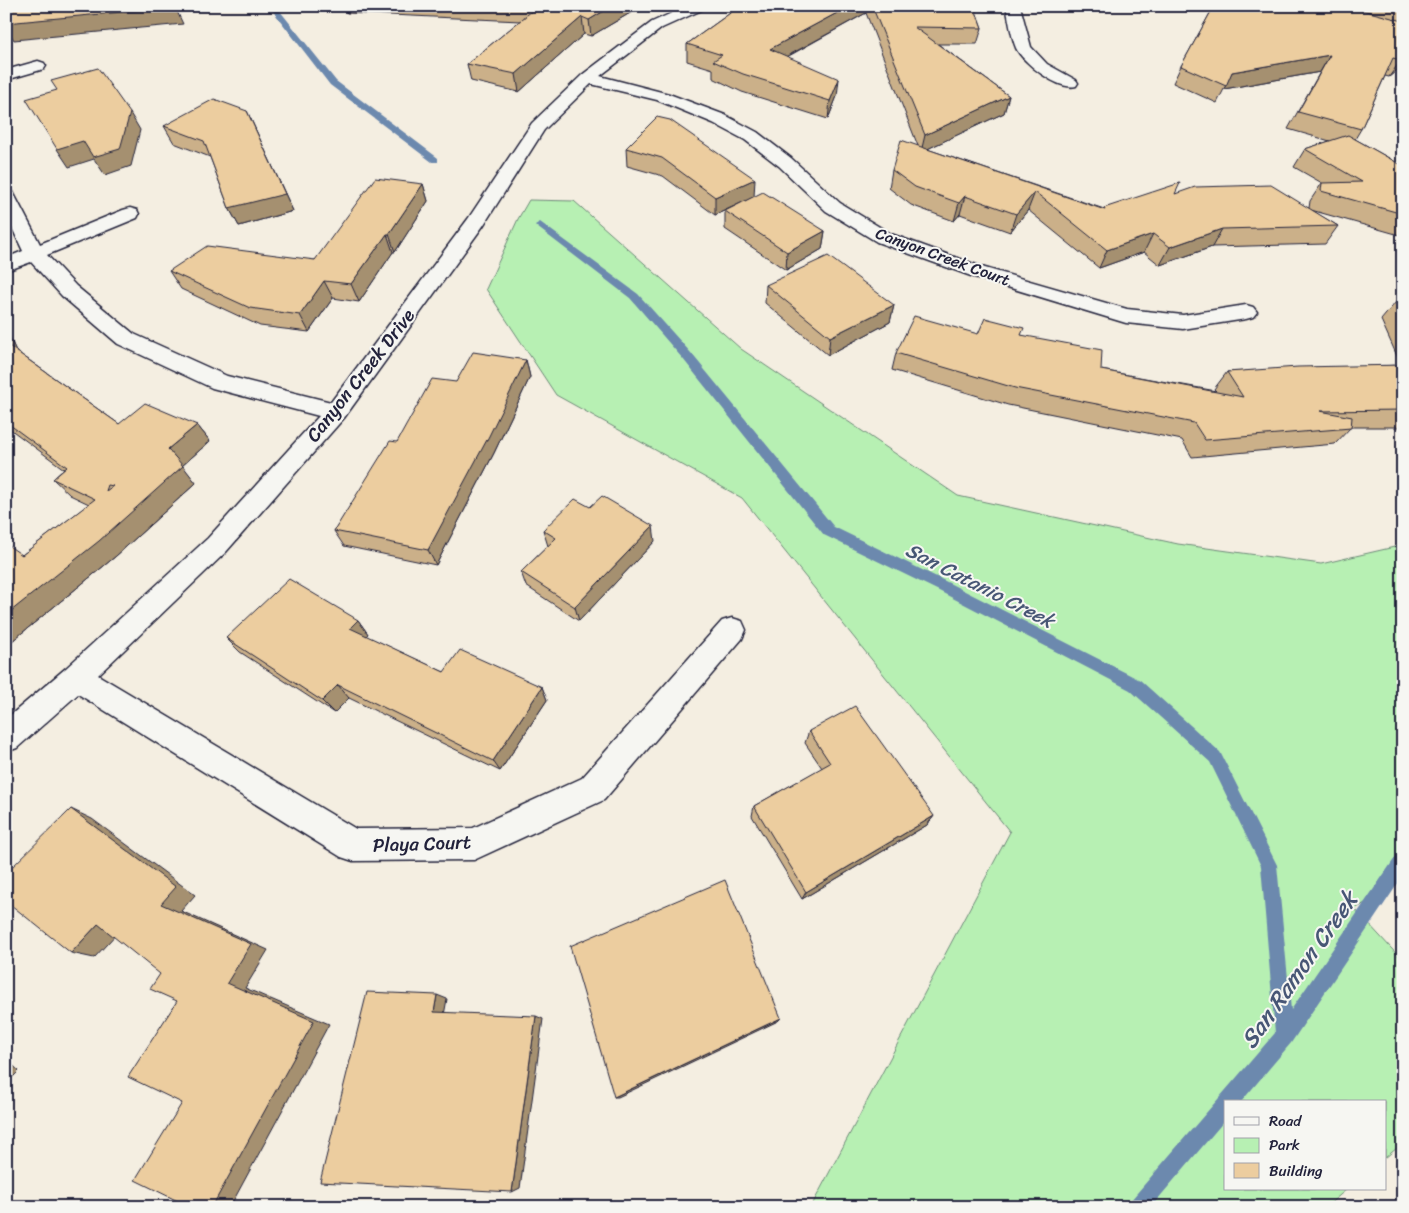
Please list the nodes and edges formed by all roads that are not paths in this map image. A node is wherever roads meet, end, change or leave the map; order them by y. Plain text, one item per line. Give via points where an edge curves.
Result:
1 (699, 6) edge
2 (1013, 6) edge
3 (38, 66) dead end
4 (6, 75) edge
5 (588, 78) junction
6 (1070, 83) dead end
7 (6, 196) edge
8 (130, 214) dead end
9 (35, 254) junction
10 (6, 265) edge
11 (1246, 312) dead end
12 (336, 412) junction
13 (732, 630) dead end
14 (76, 677) junction
15 (6, 738) edge

1 - 5 street, Canyon Creek Drive via 657,25
2 - 6 street via 1024,48 1041,67
3 - 4 street
5 - 11 street, Canyon Creek Court via 663,97 719,118 751,136 778,157 832,207 884,238 978,272 1126,316 1182,322
5 - 12 street, Canyon Creek Drive via 538,127 476,222
7 - 9 street
8 - 9 street
9 - 10 street
9 - 12 street via 69,291 126,339 220,382
12 - 14 street, Canyon Creek Drive via 217,545
13 - 14 street, Playa Court via 593,789 474,844 353,845
14 - 15 street, Canyon Creek Drive

